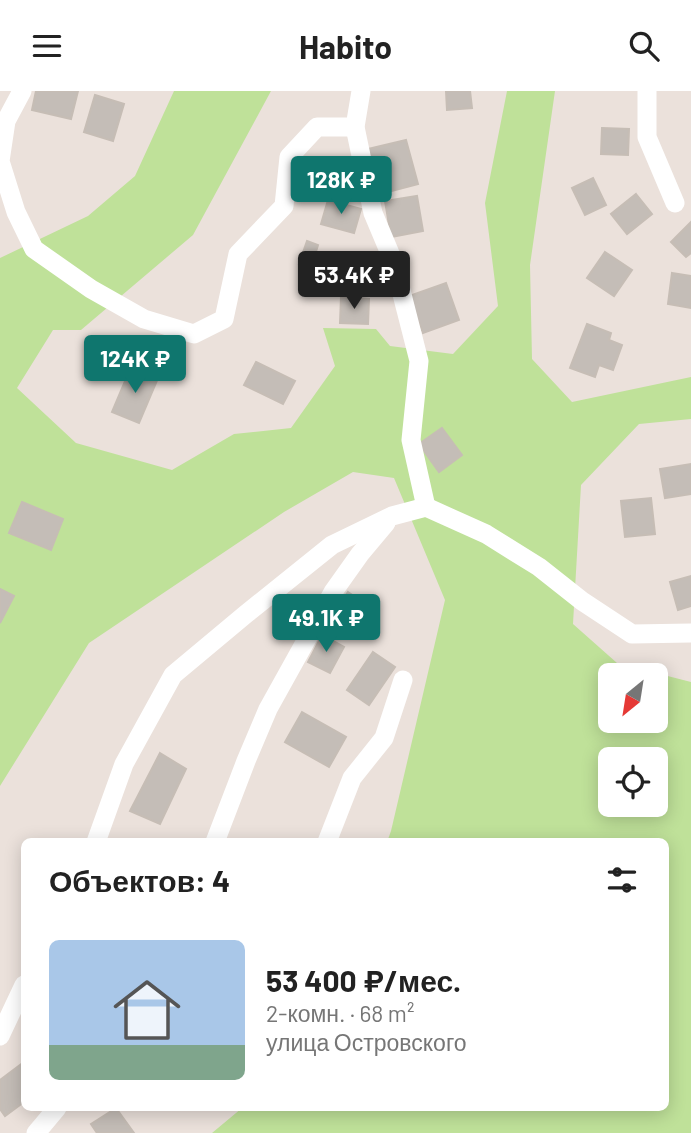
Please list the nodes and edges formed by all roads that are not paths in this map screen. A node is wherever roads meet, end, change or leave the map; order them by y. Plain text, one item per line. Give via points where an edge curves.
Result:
1 (22, 91) edge
2 (361, 91) edge
3 (648, 91) edge
4 (355, 127) junction
5 (675, 203) dead end
6 (426, 507) junction
7 (392, 516) junction
8 (691, 633) edge
9 (403, 680) dead end
10 (97, 838) edge
11 (217, 838) edge
12 (329, 838) edge
13 (21, 991) edge
14 (0, 1036) edge
15 (54, 1111) edge
16 (36, 1133) edge

1 - 4 street via 6,121 0,161 34,249 144,319 194,334 225,320 238,254 284,206 289,157 317,127
2 - 4 street
3 - 5 street via 647,137
4 - 6 street via 373,213 394,263 419,361 411,440
6 - 7 street
6 - 8 street via 486,534 632,634
7 - 10 street via 332,545 173,675 124,764
7 - 11 street via 334,592 274,698
9 - 12 street via 384,738 352,778
13 - 14 street
15 - 16 street

